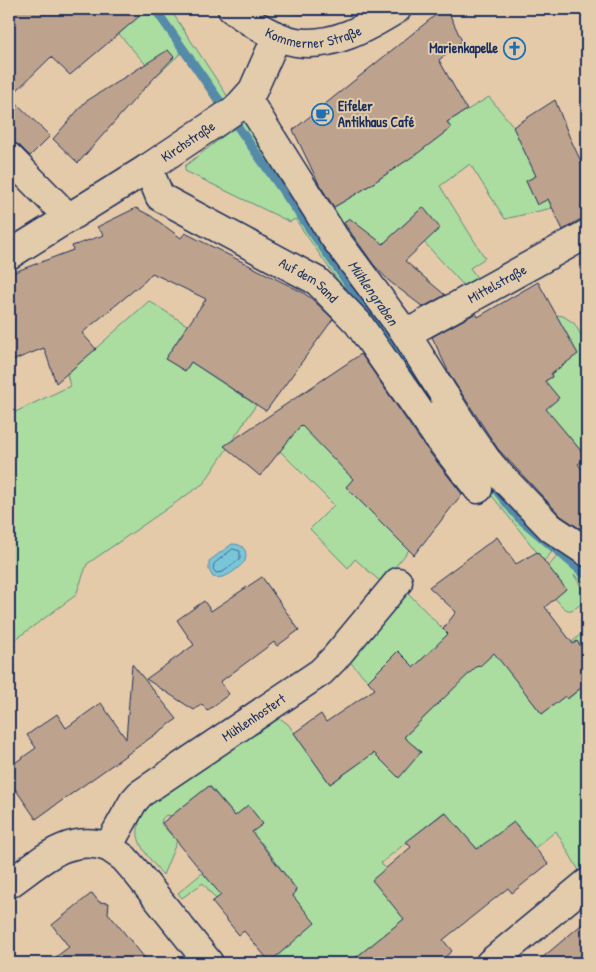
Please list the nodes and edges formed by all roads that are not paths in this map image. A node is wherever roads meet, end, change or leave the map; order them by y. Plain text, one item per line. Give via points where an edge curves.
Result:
1 (232, 9) edge
2 (397, 9) edge
3 (277, 36) junction
4 (236, 108) junction
5 (9, 157) edge
6 (148, 168) junction
7 (69, 218) junction
8 (587, 234) edge
9 (9, 255) edge
10 (406, 334) junction
11 (441, 417) junction
12 (478, 489) dead end
13 (587, 552) edge
14 (398, 582) dead end
15 (108, 847) junction
16 (587, 883) edge
17 (9, 884) edge
18 (209, 963) edge
19 (490, 963) edge

1 - 3 street, Kommerner Straße
2 - 3 street, Kommerner Straße via 356,32 323,42 295,42
3 - 4 street, Kirchstraße via 254,90
4 - 6 street, Kirchstraße
4 - 10 street, Auf dem Sand
5 - 7 street
6 - 7 street, Kirchstraße
6 - 11 street, Auf dem Sand via 160,197 317,281
7 - 9 street, Kirchstraße
8 - 10 street, Mittelstraße
10 - 11 street, Auf dem Sand
11 - 12 street, Auf dem Sand
11 - 13 street, Auf dem Sand via 468,433 497,472 551,528
14 - 15 street, Mühlenhostert via 327,666 140,794
15 - 17 street via 88,842 70,844
15 - 18 street via 124,858
16 - 19 street

